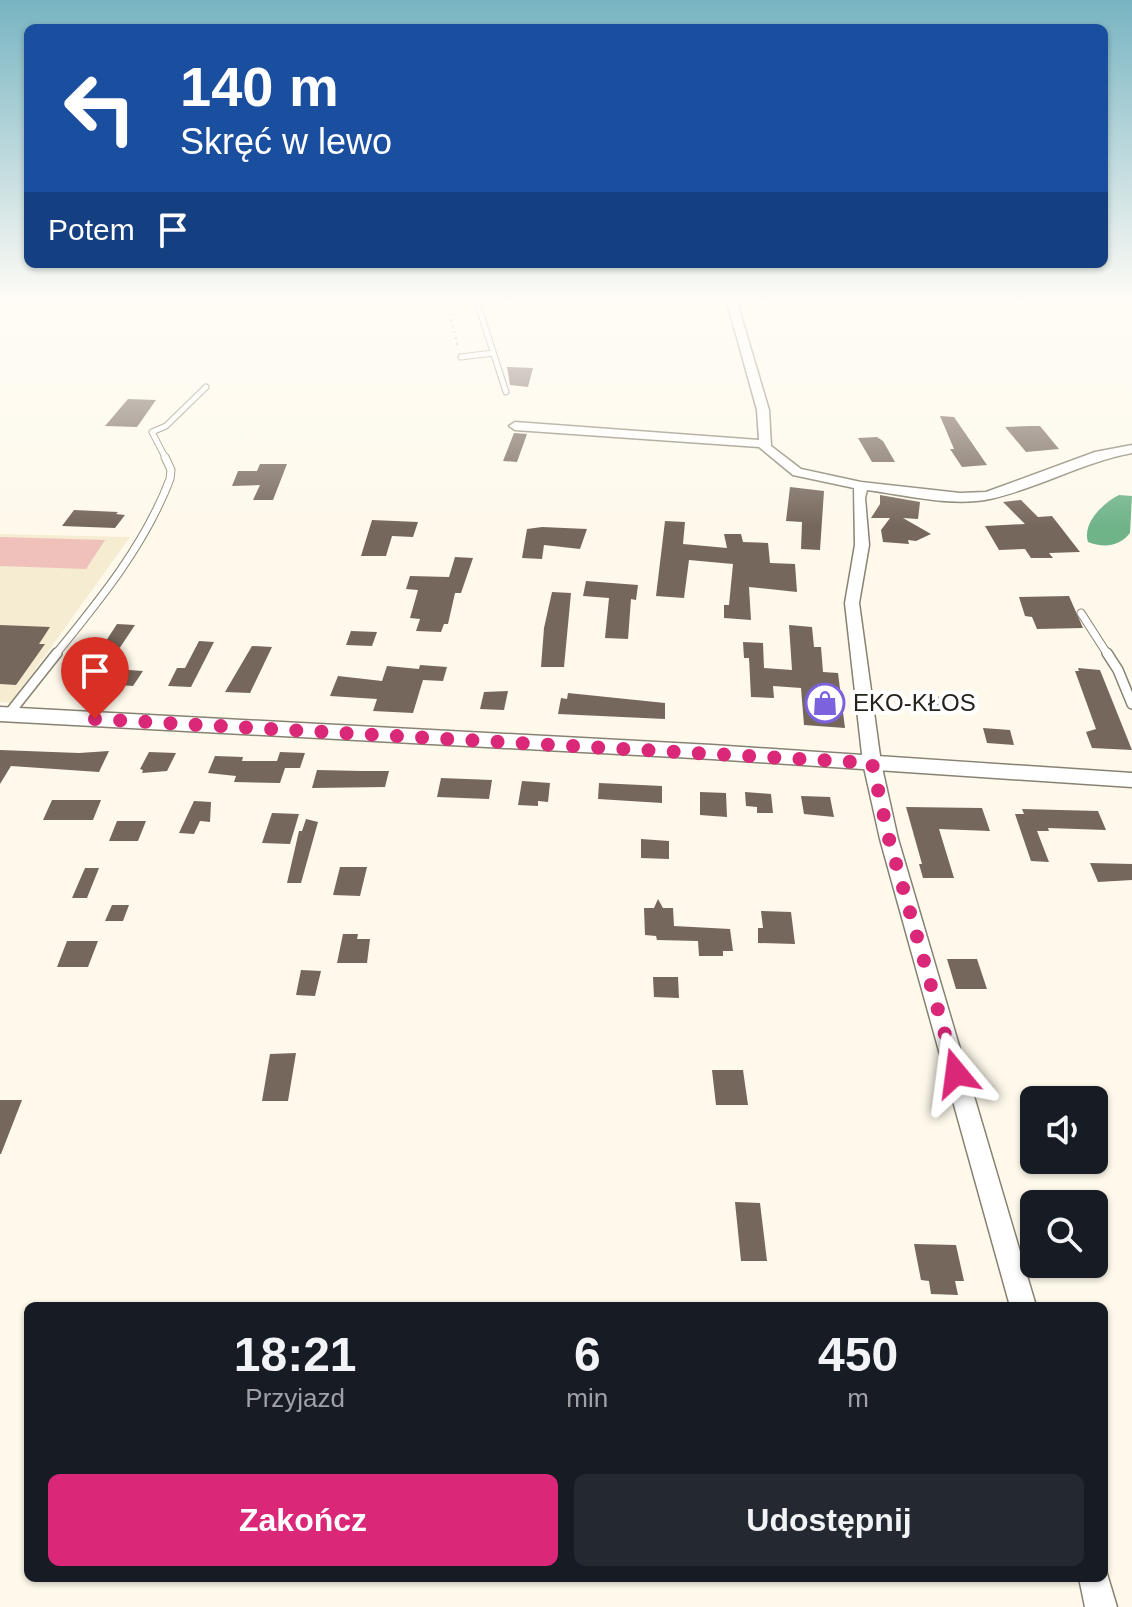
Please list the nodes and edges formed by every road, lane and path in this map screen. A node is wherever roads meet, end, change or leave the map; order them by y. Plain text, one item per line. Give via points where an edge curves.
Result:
1 (501, 377) edge
2 (754, 377) edge
3 (206, 387) dead end
4 (506, 392) dead end
5 (515, 426) dead end
6 (765, 444) junction
7 (1132, 449) edge
8 (861, 486) junction
9 (1081, 613) dead end
10 (1132, 704) edge
11 (4, 714) edge
12 (872, 763) junction
13 (1132, 780) edge
14 (1022, 1302) edge
15 (1095, 1582) edge
16 (1101, 1607) edge

1 - 4 lane
2 - 6 street
3 - 11 lane via 166,426 152,432 171,476 152,520
5 - 6 street
6 - 8 street via 797,472
7 - 8 street via 1099,455 987,496
8 - 12 street via 863,532 852,603
9 - 10 lane via 1118,670
11 - 12 street
12 - 13 street
12 - 14 street
15 - 16 street

